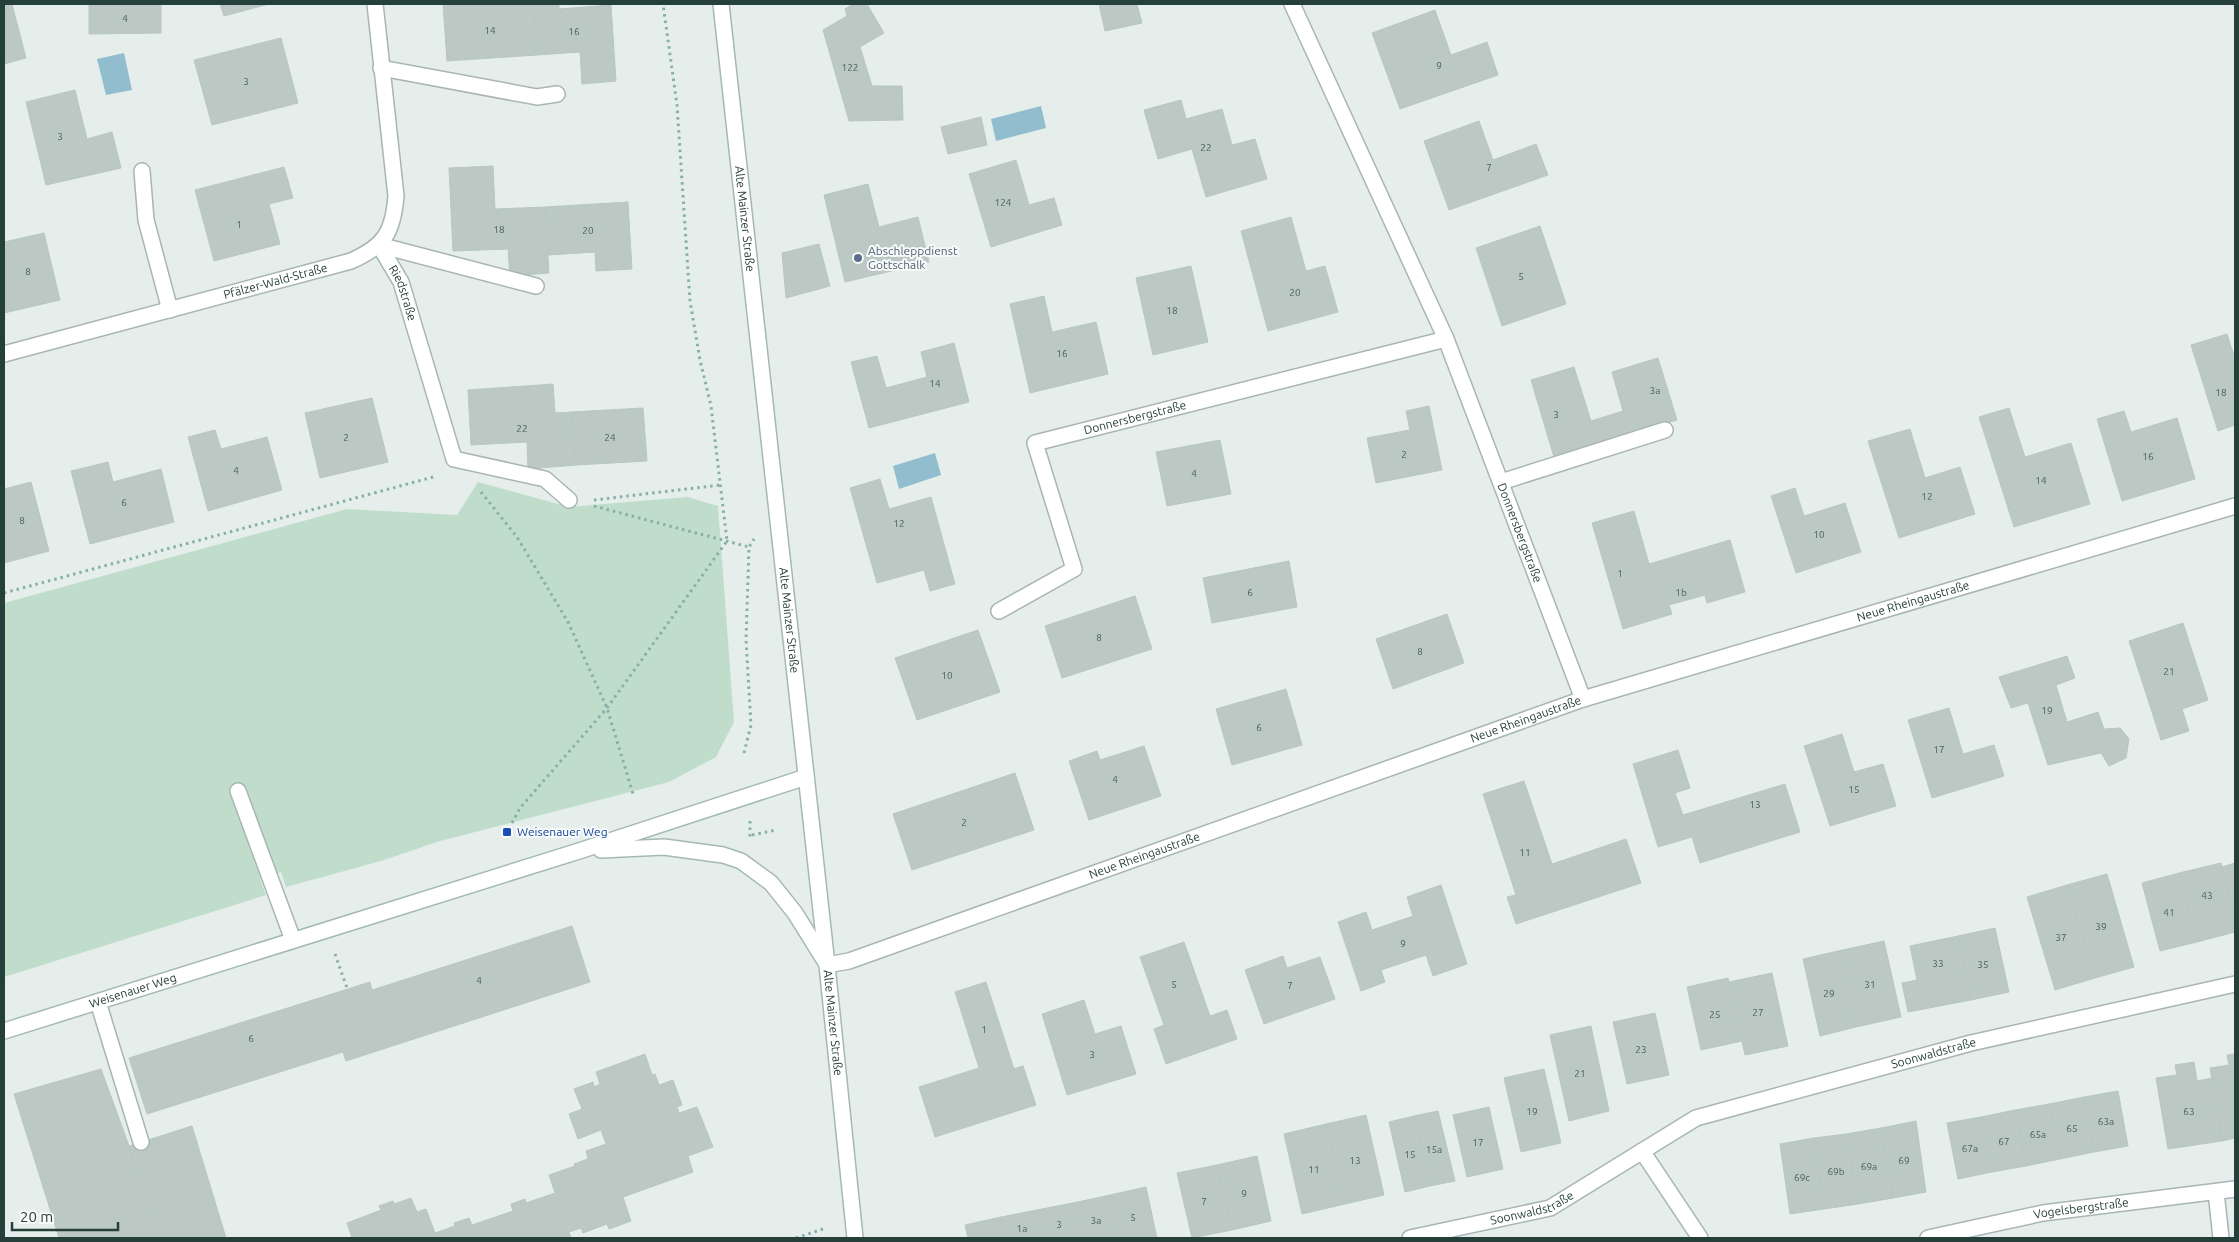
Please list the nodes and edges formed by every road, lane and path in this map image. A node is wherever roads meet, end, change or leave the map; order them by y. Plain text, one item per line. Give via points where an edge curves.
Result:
1 (375, 4) edge
2 (663, 4) edge
3 (721, 4) edge
4 (1292, 4) edge
5 (382, 68) junction
6 (557, 94) dead end
7 (142, 171) dead end
8 (379, 245) junction
9 (536, 286) dead end
10 (170, 310) junction
11 (1446, 339) junction
12 (4, 354) edge
13 (1665, 430) dead end
14 (454, 459) junction
15 (1501, 482) junction
16 (720, 485) junction
17 (574, 501) junction
18 (2235, 506) edge
19 (727, 540) junction
20 (4, 593) edge
21 (999, 611) dead end
22 (1583, 699) junction
23 (607, 708) junction
24 (744, 754) dead end
25 (806, 777) junction
26 (238, 791) dead end
27 (634, 797) dead end
28 (750, 816) dead end
29 (512, 823) dead end
30 (776, 830) dead end
31 (752, 835) junction
32 (749, 841) dead end
33 (579, 851) junction
34 (293, 940) junction
35 (334, 952) dead end
36 (827, 965) junction
37 (2235, 984) edge
38 (347, 988) dead end
39 (98, 1002) junction
40 (4, 1031) edge
41 (141, 1142) dead end
42 (1642, 1151) junction
43 (2235, 1189) edge
44 (2216, 1192) junction
45 (823, 1229) dead end
46 (796, 1238) edge
47 (855, 1238) edge
48 (1410, 1238) edge
49 (1700, 1238) edge
50 (1928, 1238) edge
51 (2221, 1238) edge

1 - 5 street
2 - 16 path via 677,106 690,301 711,406
3 - 25 street, Alte Mainzer Straße
4 - 11 street, Donnersbergstraße
5 - 6 street via 537,97
5 - 8 street via 396,196 389,231
7 - 10 street via 146,220
8 - 9 street
8 - 10 street, Pfälzer-Wald-Straße via 351,261
8 - 14 street, Riedstraße via 401,282
10 - 12 street, Pfälzer-Wald-Straße
11 - 15 street, Donnersbergstraße
11 - 21 street, Donnersbergstraße via 1036,443 1074,569
13 - 15 street
14 - 17 street via 545,480
14 - 20 path via 442,475
14 - 23 path via 517,536 568,622
15 - 22 street, Donnersbergstraße
16 - 17 path
16 - 19 path
17 - 19 path
18 - 22 street, Neue Rheingaustraße
19 - 23 path
19 - 24 path via 749,547 746,640 751,725
22 - 36 street, Neue Rheingaustraße via 849,961
23 - 27 path
23 - 29 path via 520,808
25 - 33 street, Weisenauer Weg
25 - 36 street, Alte Mainzer Straße
26 - 34 street
28 - 31 path
30 - 31 path
31 - 32 path
33 - 34 street, Weisenauer Weg
33 - 36 street via 664,847 723,855 741,861 771,883 795,913
34 - 39 street, Weisenauer Weg
35 - 38 path
36 - 47 street, Alte Mainzer Straße
37 - 42 street, Soonwaldstraße via 1971,1043 1696,1118
39 - 40 street, Weisenauer Weg
39 - 41 street
42 - 48 street, Soonwaldstraße via 1550,1208
42 - 49 street
43 - 44 street, Vogelsbergstraße
44 - 50 street, Vogelsbergstraße via 2043,1213
44 - 51 street
45 - 46 path

